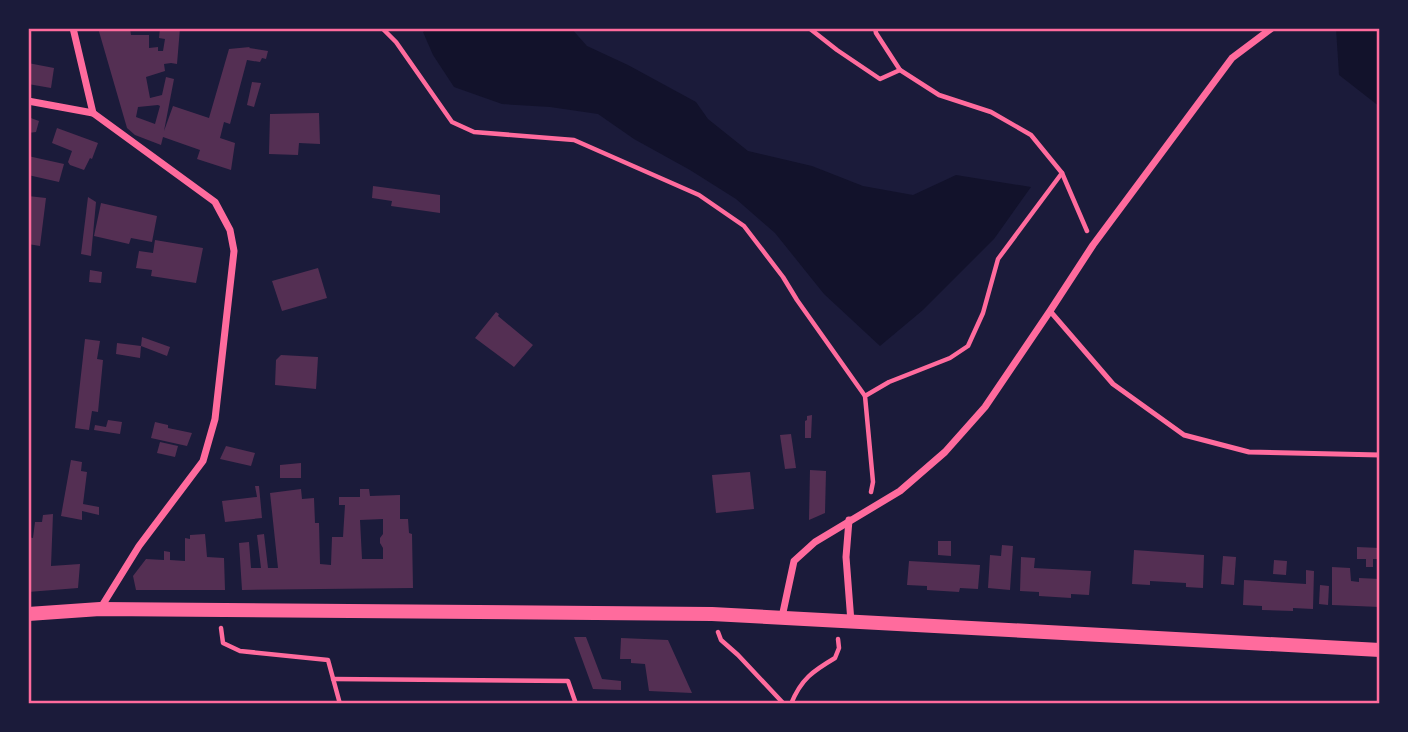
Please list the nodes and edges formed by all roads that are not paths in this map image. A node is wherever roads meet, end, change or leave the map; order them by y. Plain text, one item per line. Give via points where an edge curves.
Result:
1 (73, 28) edge
2 (1272, 28) edge
3 (28, 101) edge
4 (93, 113) junction
5 (1050, 311) junction
6 (1380, 455) edge
7 (849, 520) junction
8 (100, 609) junction
9 (28, 614) edge
10 (782, 617) junction
11 (851, 622) junction
12 (1380, 650) edge

1 - 4 street
2 - 5 street via 1232,58 1093,245
3 - 4 street
4 - 8 street via 215,202 230,230 234,251 215,419 203,461 139,546
5 - 6 lane via 1113,384 1184,435 1250,452
5 - 7 street via 985,407 945,452 900,491
7 - 10 street via 794,561
7 - 11 street via 846,557
8 - 9 main road
8 - 10 main road
10 - 11 main road
11 - 12 main road

